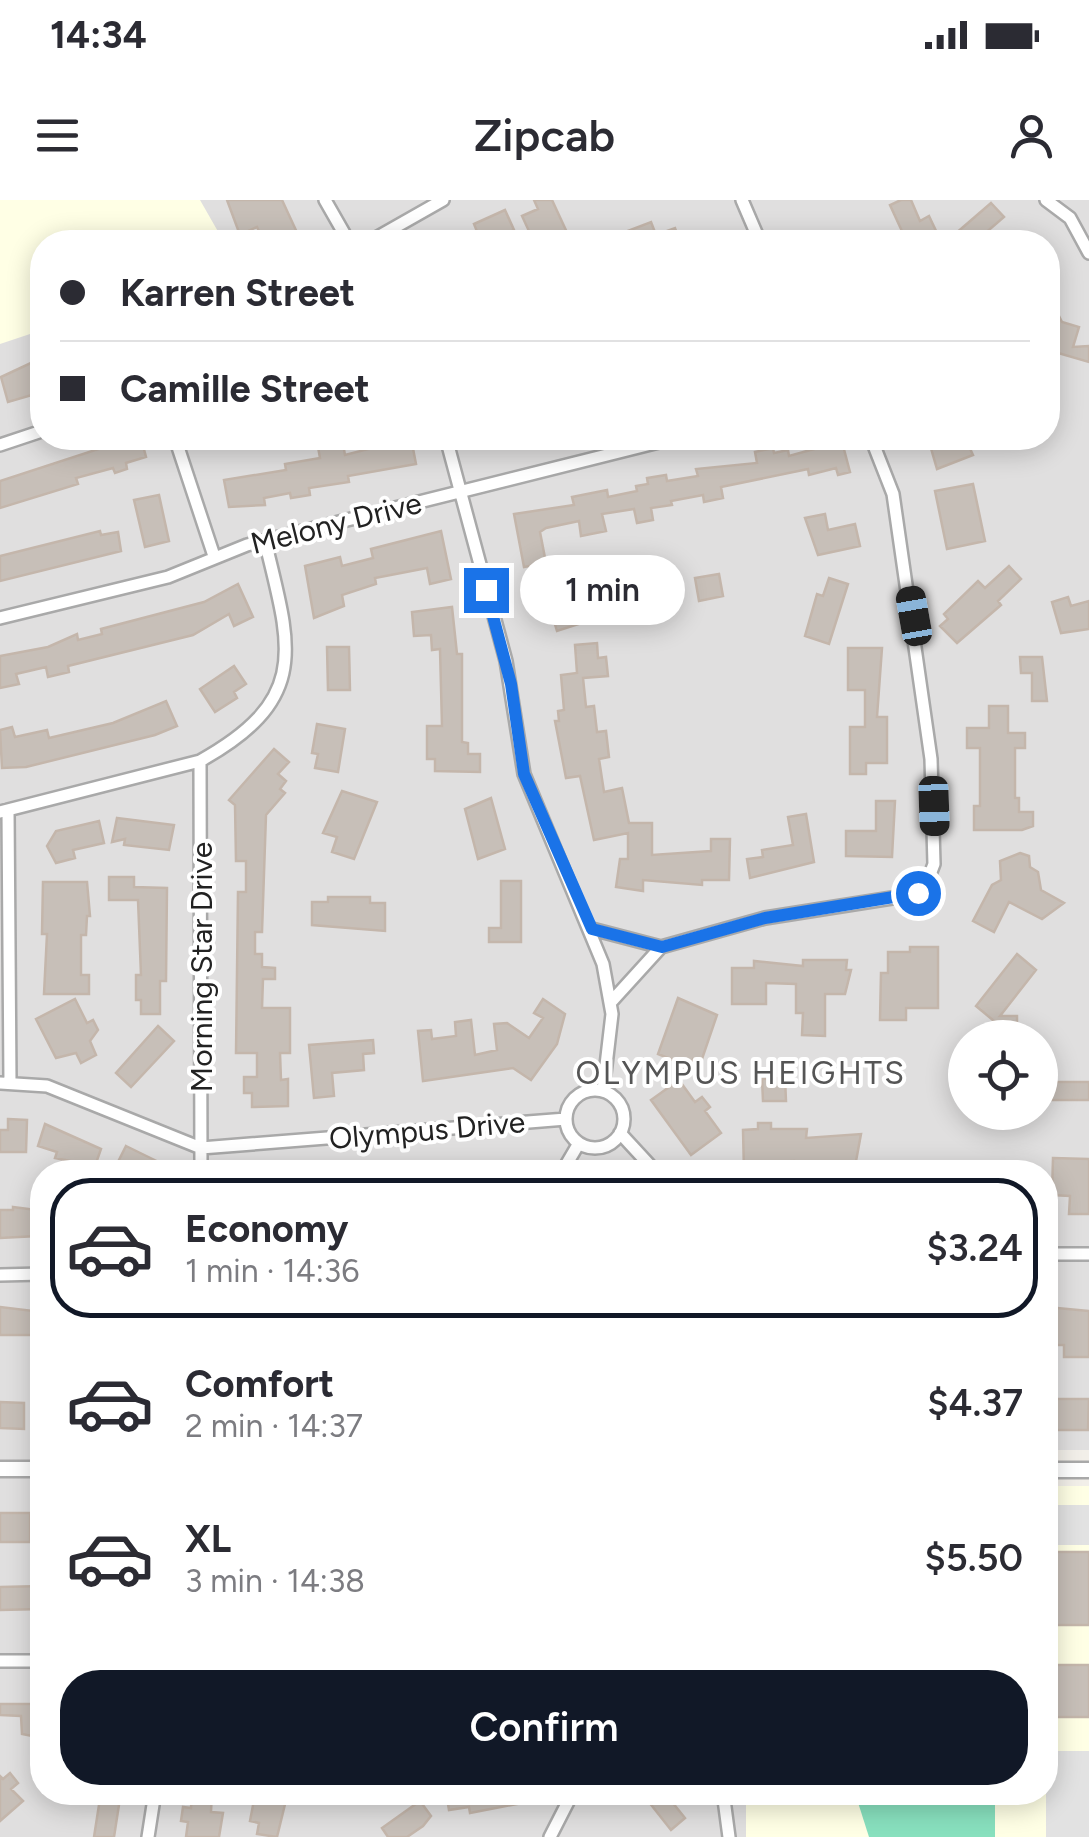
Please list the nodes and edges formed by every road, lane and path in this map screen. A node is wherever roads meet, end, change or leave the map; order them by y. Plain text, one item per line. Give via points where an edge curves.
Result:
1 (325, 200) edge
2 (443, 200) edge
3 (742, 200) edge
4 (1046, 200) edge
5 (342, 230) edge
6 (389, 230) edge
7 (755, 230) edge
8 (1089, 253) edge
9 (30, 435) edge
10 (0, 445) edge
11 (179, 450) edge
12 (449, 450) edge
13 (626, 450) edge
14 (877, 450) edge
15 (460, 492) junction
16 (265, 540) junction
17 (214, 556) junction
18 (0, 618) edge
19 (200, 761) junction
20 (4, 811) edge
21 (592, 929) junction
22 (662, 947) junction
23 (611, 1002) junction
24 (5, 1083) edge
25 (603, 1091) junction
26 (566, 1119) junction
27 (620, 1133) junction
28 (579, 1143) junction
29 (201, 1148) junction
30 (201, 1160) edge
31 (569, 1160) edge
32 (645, 1160) edge
33 (1058, 1254) edge
34 (1089, 1254) edge
35 (0, 1274) edge
36 (30, 1274) edge
37 (0, 1469) edge
38 (30, 1469) edge
39 (1058, 1470) edge
40 (1089, 1470) edge
41 (0, 1661) edge
42 (30, 1661) edge
43 (153, 1805) edge
44 (566, 1805) edge
45 (725, 1805) edge
46 (148, 1837) edge
47 (550, 1837) edge
48 (729, 1837) edge

1 - 5 street
2 - 6 street
3 - 7 street
4 - 8 street via 1078,228
9 - 10 street
11 - 17 street
12 - 15 street
13 - 15 street, Melony Drive
14 - 22 street via 894,494 926,704 935,852 926,886 911,895 765,918
15 - 16 street, Melony Drive
15 - 21 street via 506,661 524,774
16 - 17 street, Melony Drive
16 - 19 street via 286,638 283,678 266,712
17 - 18 street, Melony Drive via 168,577
19 - 20 street
19 - 29 street, Morning Star Drive
20 - 24 street
21 - 22 street
21 - 23 street
22 - 23 street
23 - 25 street
24 - 29 street, Olympus Drive via 47,1086
25 - 26 street via 578,1096
25 - 27 street via 622,1108
26 - 28 street
26 - 29 street, Olympus Drive
27 - 28 street via 597,1148
27 - 32 street
28 - 31 street
29 - 30 street, Morning Star Drive
33 - 34 street
35 - 36 street
37 - 38 street
39 - 40 street
41 - 42 street
43 - 46 street
44 - 47 street
45 - 48 street

